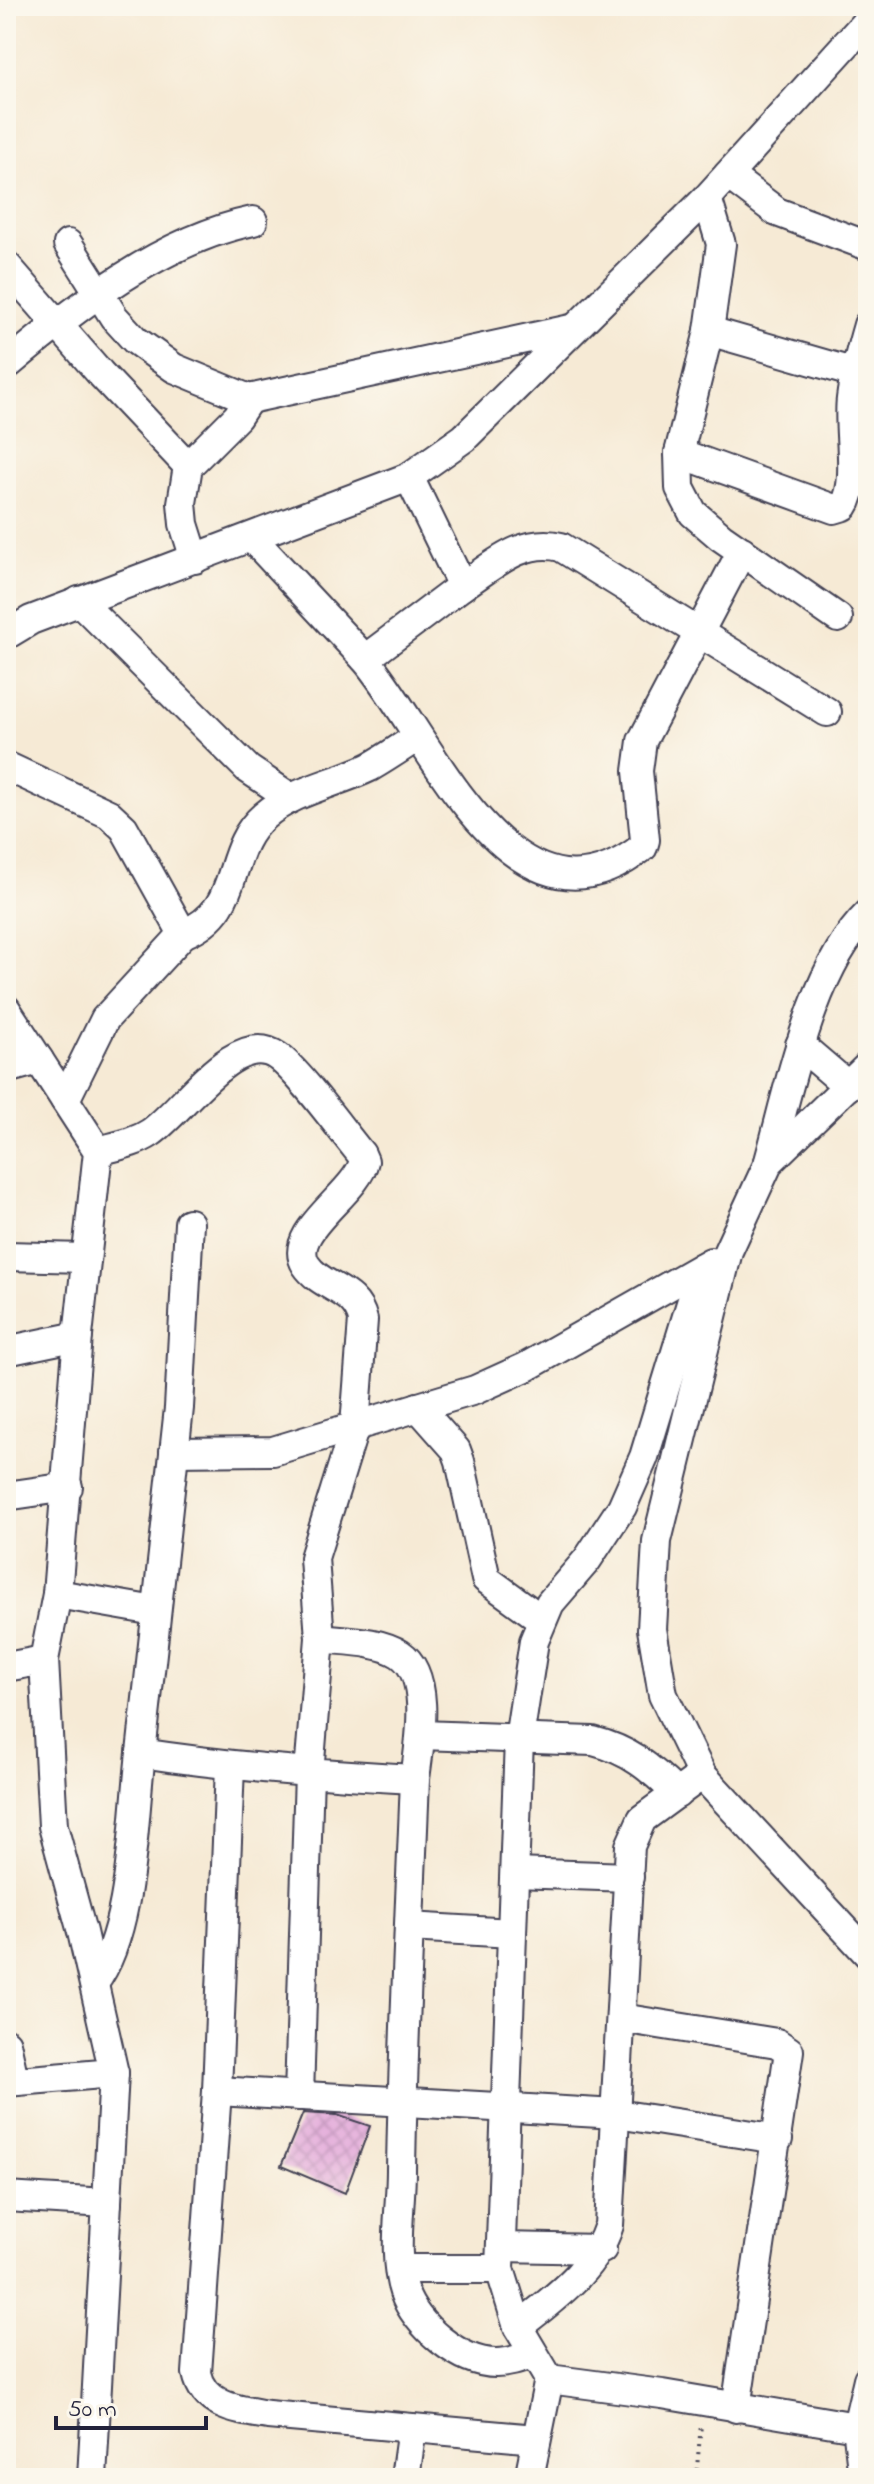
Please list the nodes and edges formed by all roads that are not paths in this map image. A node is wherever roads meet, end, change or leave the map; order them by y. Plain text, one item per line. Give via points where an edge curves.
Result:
1 (868, 20) edge
2 (728, 175) junction
3 (707, 198) junction
4 (253, 221) dead end
5 (68, 244) dead end
6 (868, 246) edge
7 (6, 265) edge
8 (99, 293) junction
9 (59, 322) junction
10 (868, 325) edge
11 (572, 329) junction
12 (709, 331) junction
13 (6, 366) edge
14 (855, 373) junction
15 (249, 399) junction
16 (679, 453) junction
17 (188, 466) junction
18 (409, 477) junction
19 (252, 538) junction
20 (742, 551) junction
21 (195, 559) junction
22 (462, 586) junction
23 (79, 601) junction
24 (838, 618) dead end
25 (698, 632) junction
26 (6, 635) edge
27 (365, 659) junction
28 (827, 712) dead end
29 (417, 737) junction
30 (6, 766) edge
31 (291, 798) junction
32 (868, 914) edge
33 (183, 934) junction
34 (6, 1009) edge
35 (800, 1045) junction
36 (39, 1060) junction
37 (868, 1066) edge
38 (6, 1069) edge
39 (848, 1086) junction
40 (65, 1100) junction
41 (98, 1151) junction
42 (769, 1162) junction
43 (189, 1223) dead end
44 (728, 1251) junction
45 (6, 1256) edge
46 (86, 1258) junction
47 (702, 1267) junction
48 (78, 1336) junction
49 (6, 1351) edge
50 (418, 1407) junction
51 (355, 1426) junction
52 (174, 1452) junction
53 (68, 1487) junction
54 (6, 1496) edge
55 (57, 1594) junction
56 (155, 1611) junction
57 (541, 1619) junction
58 (320, 1638) junction
59 (44, 1660) junction
60 (6, 1667) edge
61 (421, 1735) junction
62 (519, 1739) junction
63 (141, 1753) junction
64 (230, 1766) junction
65 (309, 1773) junction
66 (702, 1775) junction
67 (415, 1779) junction
68 (677, 1794) junction
69 (515, 1873) junction
70 (629, 1877) junction
71 (409, 1927) junction
72 (512, 1933) junction
73 (868, 1954) edge
74 (94, 1983) junction
75 (621, 2018) junction
76 (6, 2043) edge
77 (114, 2073) junction
78 (10, 2081) edge
79 (217, 2091) junction
80 (299, 2096) junction
81 (402, 2102) junction
82 (507, 2108) junction
83 (617, 2114) junction
84 (778, 2139) junction
85 (6, 2197) edge
86 (107, 2203) junction
87 (602, 2249) junction
88 (500, 2258) junction
89 (401, 2269) junction
90 (518, 2327) junction
91 (532, 2355) junction
92 (549, 2379) junction
93 (868, 2379) edge
94 (736, 2408) junction
95 (412, 2428) junction
96 (862, 2428) edge
97 (536, 2439) junction
98 (92, 2478) edge
99 (405, 2478) edge
100 (529, 2478) edge
101 (863, 2478) edge

1 - 2 street
2 - 3 street
2 - 6 street via 777,212
3 - 11 street
3 - 12 street via 721,244
4 - 8 street via 201,236
5 - 8 street
7 - 9 street
8 - 9 street
8 - 15 street via 135,340 174,368
9 - 13 street
9 - 17 street
10 - 14 street
11 - 15 street
11 - 18 street via 464,438
12 - 14 street
12 - 16 street
14 - 16 street via 849,497 839,509
15 - 17 street
16 - 20 street via 677,470 685,501
17 - 21 street via 182,503
18 - 19 street
18 - 22 street
19 - 21 street
19 - 27 street
20 - 24 street
20 - 25 street
21 - 23 street
22 - 25 street via 526,545 542,542 561,547
22 - 27 street
23 - 26 street
23 - 31 street via 248,769
25 - 28 street
25 - 29 street via 642,741 638,771 643,847 591,873 563,875 509,851
27 - 29 street
29 - 31 street via 370,767
30 - 33 street via 109,814 124,828
31 - 33 street via 251,830 215,915
32 - 35 street via 829,971
33 - 40 street via 105,1019
34 - 36 street
35 - 39 street
35 - 42 street
36 - 38 street
36 - 40 street
37 - 39 street
39 - 42 street
40 - 41 street
41 - 46 street
41 - 51 street via 149,1134 241,1052 254,1048 279,1057 364,1161 358,1178 309,1230 302,1245 308,1268 360,1306 363,1332
42 - 44 street
43 - 52 street
44 - 47 street
44 - 66 street via 657,1541 652,1629 663,1695
45 - 46 street
46 - 48 street
47 - 50 street via 526,1367
47 - 57 street via 644,1457 622,1507
48 - 49 street
48 - 53 street
50 - 51 street
50 - 57 street via 456,1450 486,1579
51 - 52 street via 273,1451
51 - 58 street via 314,1558
52 - 56 street
53 - 54 street
53 - 55 street
55 - 56 street
55 - 59 street
56 - 63 street
57 - 62 street
58 - 61 street via 379,1646 401,1655 420,1682
58 - 65 street
59 - 60 street
59 - 74 street via 53,1826
61 - 62 street
61 - 67 street
62 - 68 street via 593,1741 619,1748
62 - 69 street
63 - 64 street
63 - 74 street via 122,1918 115,1949
64 - 65 street
64 - 79 street
65 - 67 street
65 - 80 street
66 - 68 street
66 - 73 street
67 - 71 street
68 - 70 street via 633,1832
69 - 70 street
69 - 72 street
70 - 75 street
71 - 72 street
71 - 81 street
72 - 82 street
74 - 77 street
75 - 83 street
75 - 84 street via 785,2046 790,2059
76 - 78 street
77 - 78 street
77 - 86 street
79 - 80 street
79 - 95 street via 200,2386 210,2398 233,2409
80 - 81 street
81 - 82 street
81 - 89 street
82 - 83 street
82 - 88 street
83 - 84 street
83 - 87 street via 609,2225
84 - 94 street
85 - 86 street
86 - 98 street
87 - 88 street
87 - 90 street
88 - 89 street
88 - 90 street
89 - 91 street via 413,2311 436,2336 470,2357 494,2364
90 - 91 street
91 - 92 street
92 - 94 street
92 - 97 street
93 - 96 street
94 - 96 street
95 - 97 street
95 - 99 street
96 - 101 street
97 - 100 street

